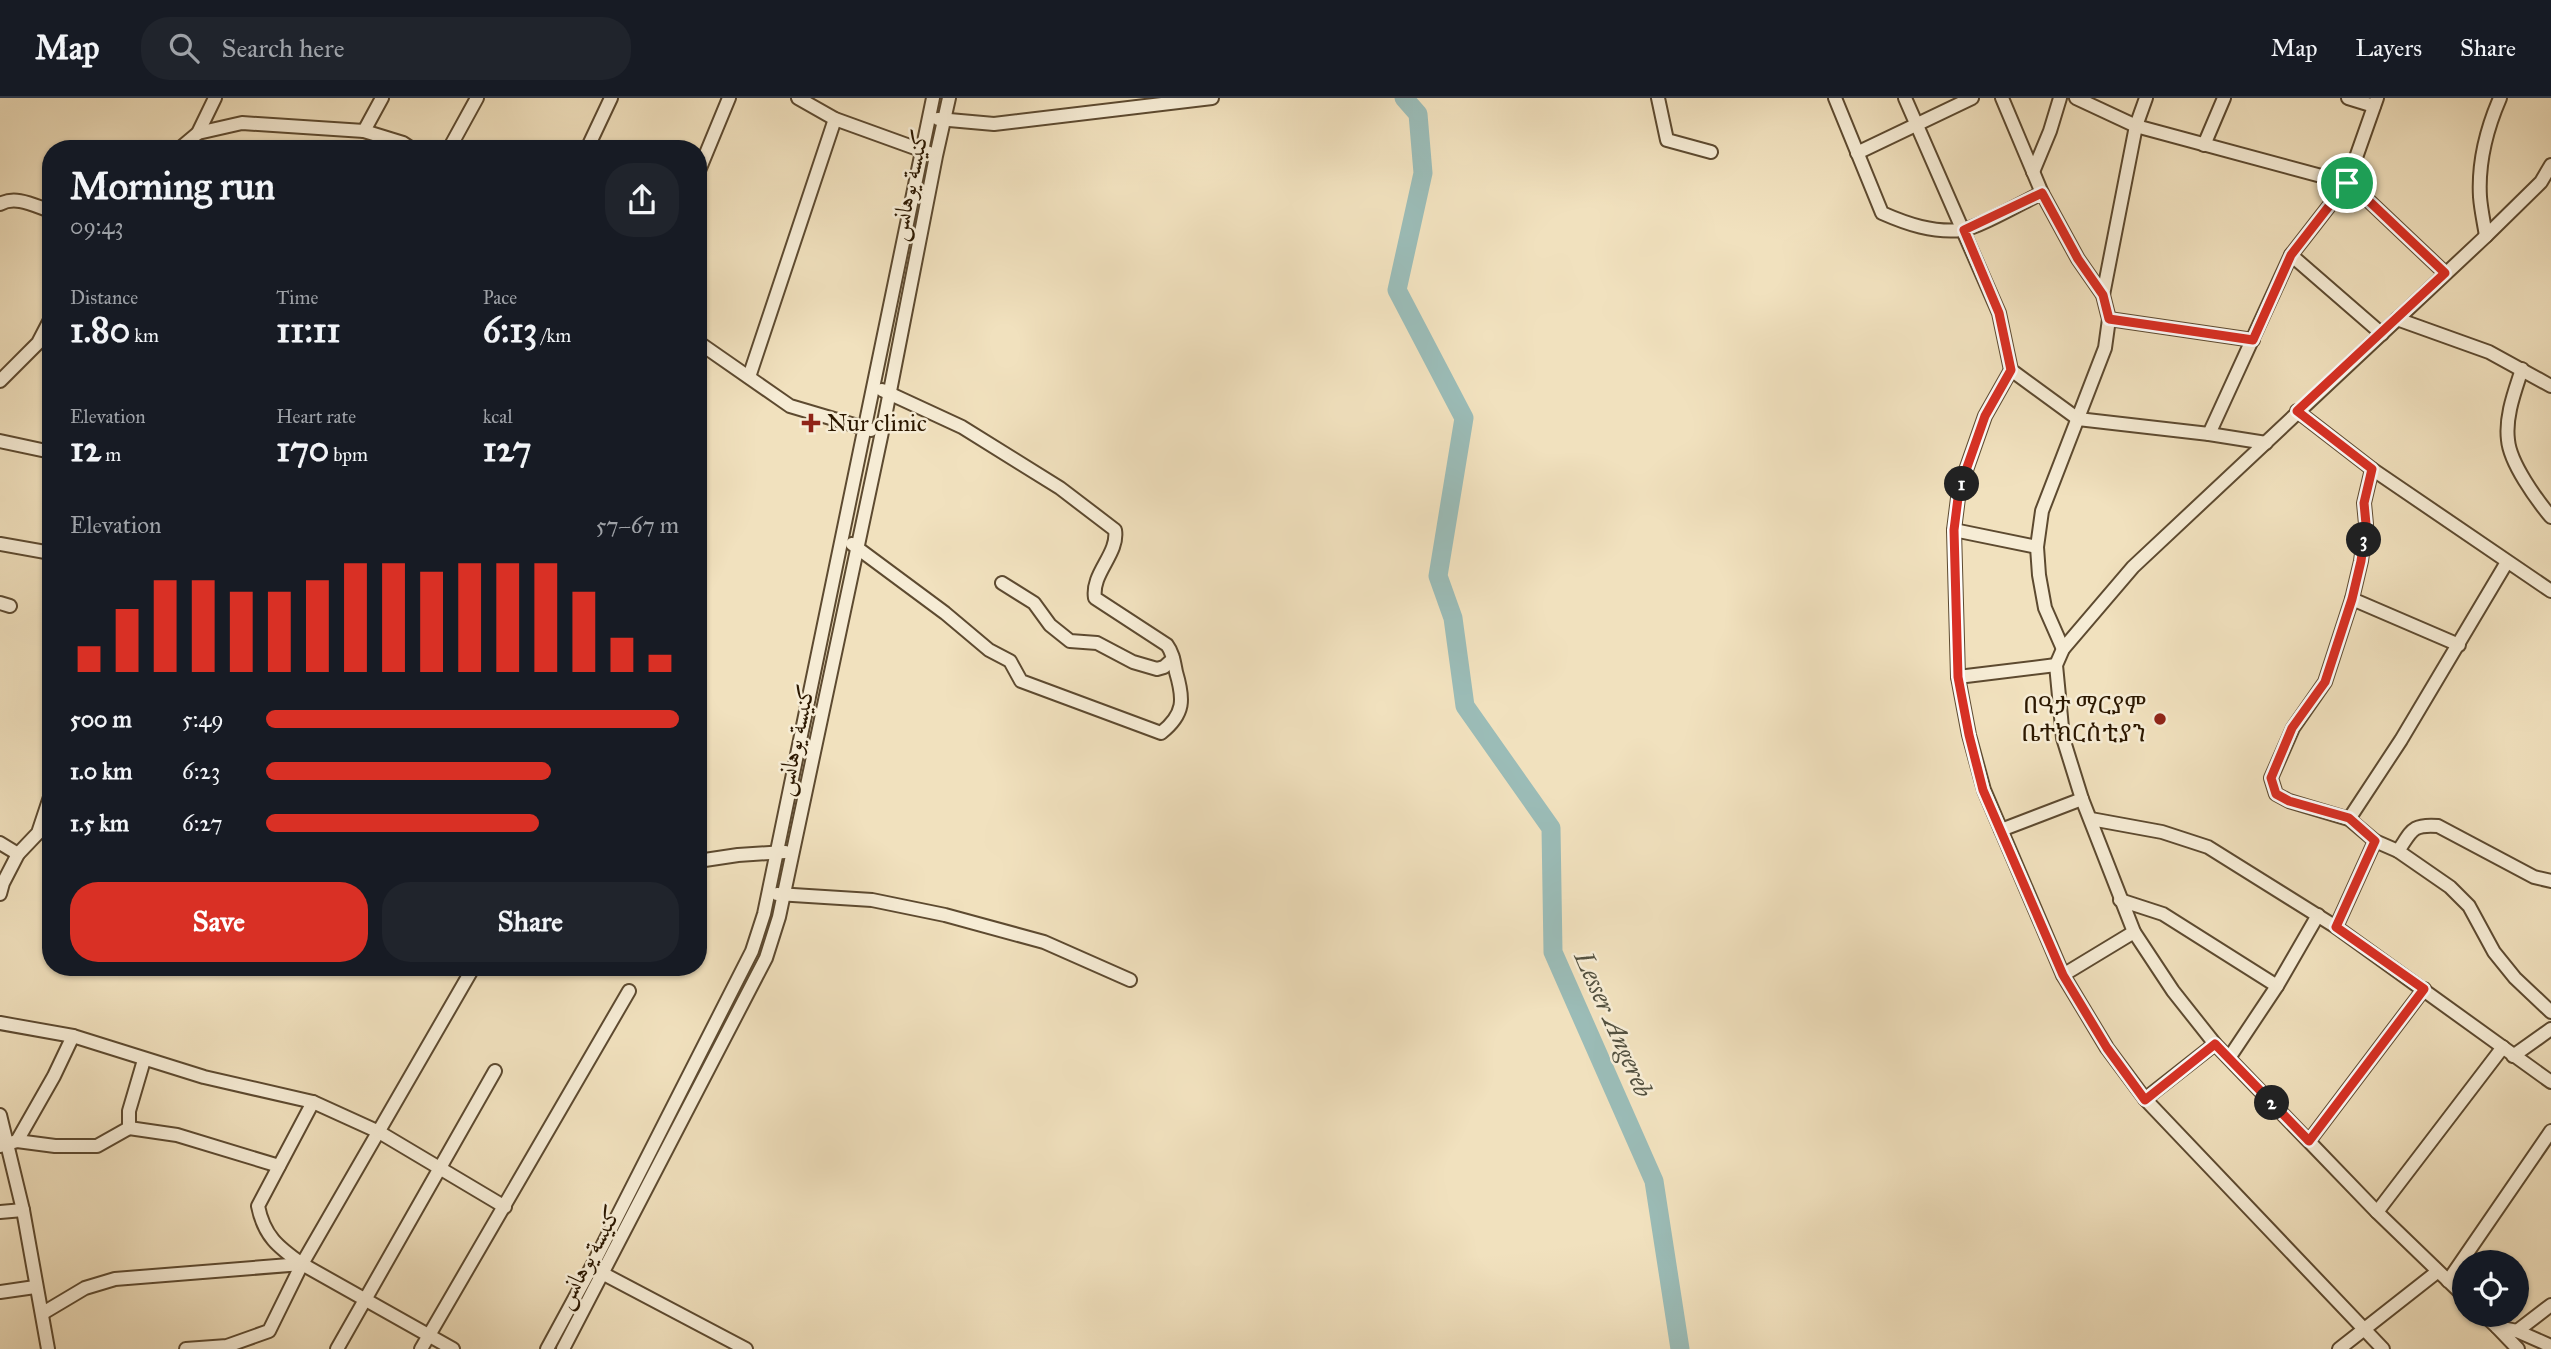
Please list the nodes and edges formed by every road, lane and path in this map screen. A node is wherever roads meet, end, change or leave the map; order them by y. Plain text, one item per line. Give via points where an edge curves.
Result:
1 (215, 98) edge
2 (382, 98) edge
3 (477, 98) edge
4 (611, 98) edge
5 (729, 98) edge
6 (798, 98) edge
7 (933, 98) edge
8 (949, 98) edge
9 (1212, 98) edge
10 (1658, 98) edge
11 (1835, 98) edge
12 (1905, 98) edge
13 (1972, 98) edge
14 (2002, 98) edge
15 (2060, 98) edge
16 (2076, 98) edge
17 (2146, 98) edge
18 (2224, 98) edge
19 (2348, 98) edge
20 (2500, 98) edge
21 (2375, 102) edge
22 (929, 117) junction
23 (835, 119) junction
24 (944, 121) junction
25 (1917, 124) junction
26 (2136, 126) junction
27 (364, 131) junction
28 (198, 133) junction
29 (190, 140) edge
30 (393, 140) edge
31 (454, 140) edge
32 (591, 140) edge
33 (2204, 145) junction
34 (707, 151) edge
35 (921, 151) junction
36 (1712, 152) dead end
37 (1857, 153) junction
38 (936, 156) junction
39 (2551, 165) edge
40 (2033, 172) junction
41 (2347, 183) junction
42 (2042, 193) junction
43 (0, 204) edge
44 (42, 208) edge
45 (1964, 230) junction
46 (2486, 236) junction
47 (2291, 255) junction
48 (2445, 273) junction
49 (2103, 295) junction
50 (2109, 319) junction
51 (2397, 319) junction
52 (2382, 334) junction
53 (2253, 340) junction
54 (42, 346) edge
55 (707, 348) edge
56 (2522, 369) junction
57 (2011, 370) junction
58 (749, 377) junction
59 (0, 381) edge
60 (873, 386) junction
61 (2551, 386) edge
62 (889, 393) junction
63 (2297, 411) junction
64 (2078, 419) junction
65 (865, 429) junction
66 (882, 432) junction
67 (2209, 434) junction
68 (0, 441) edge
69 (2266, 443) junction
70 (42, 450) edge
71 (2372, 469) junction
72 (2551, 517) edge
73 (1954, 530) junction
74 (842, 540) junction
75 (0, 544) edge
76 (857, 545) junction
77 (2037, 547) junction
78 (42, 551) edge
79 (2507, 562) junction
80 (1002, 583) dead end
81 (2551, 591) edge
82 (2352, 599) junction
83 (2459, 645) junction
84 (2063, 649) junction
85 (1173, 659) junction
86 (2056, 664) junction
87 (1958, 677) junction
88 (2082, 799) junction
89 (2349, 818) junction
90 (2091, 819) junction
91 (42, 821) edge
92 (2001, 830) junction
93 (2375, 841) junction
94 (0, 843) edge
95 (793, 851) junction
96 (2398, 851) junction
97 (18, 854) junction
98 (777, 854) junction
99 (707, 860) edge
100 (2551, 881) edge
101 (769, 892) junction
102 (0, 894) edge
103 (784, 895) junction
104 (2120, 900) junction
105 (2318, 915) junction
106 (2336, 927) junction
107 (2134, 932) junction
108 (2063, 975) junction
109 (468, 976) edge
110 (1130, 980) dead end
111 (2277, 986) junction
112 (2424, 989) junction
113 (629, 990) dead end
114 (2551, 1012) edge
115 (0, 1023) edge
116 (2551, 1029) edge
117 (73, 1036) junction
118 (2215, 1044) junction
119 (2508, 1052) junction
120 (2229, 1058) junction
121 (144, 1060) junction
122 (495, 1071) dead end
123 (2551, 1082) edge
124 (2145, 1100) junction
125 (313, 1102) junction
126 (0, 1115) edge
127 (129, 1128) junction
128 (2551, 1131) edge
129 (379, 1132) junction
130 (2309, 1141) junction
131 (8, 1144) edge
132 (279, 1166) junction
133 (439, 1169) junction
134 (505, 1207) junction
135 (23, 1210) junction
136 (2377, 1212) junction
137 (0, 1213) edge
138 (302, 1264) junction
139 (597, 1271) junction
140 (2437, 1272) junction
141 (2448, 1281) junction
142 (2452, 1285) edge
143 (35, 1287) junction
144 (0, 1292) edge
145 (364, 1300) junction
146 (2551, 1305) edge
147 (43, 1313) junction
148 (2497, 1327) joint
149 (2365, 1331) junction
150 (2517, 1331) junction
151 (429, 1335) junction
152 (2551, 1346) edge
153 (48, 1349) edge
154 (186, 1349) edge
155 (337, 1349) edge
156 (421, 1349) edge
157 (453, 1349) edge
158 (547, 1349) edge
159 (563, 1349) edge
160 (746, 1349) edge
161 (2339, 1349) edge
162 (2383, 1349) edge
163 (2518, 1349) edge

1 - 28 street
2 - 27 street
3 - 31 street
4 - 32 street
5 - 34 street
6 - 23 street
7 - 22 street
8 - 24 street, كنيسة يوهانس
9 - 24 street via 994,124
10 - 36 street via 1667,140
11 - 37 street
12 - 25 street
13 - 25 street
14 - 40 street
15 - 40 street
16 - 26 street
17 - 26 street
18 - 33 street
19 - 21 street
20 - 46 street via 2482,161 2480,196
21 - 41 street
22 - 24 street
22 - 35 street
23 - 35 street
23 - 58 street
24 - 38 street, كنيسة يوهانس
25 - 37 street
25 - 45 street
26 - 33 street
26 - 49 street
27 - 28 street via 242,123
27 - 30 street
28 - 29 street
33 - 41 street
35 - 38 street
35 - 60 street
37 - 45 street via 1882,213 1933,230
38 - 62 street, كنيسة يوهانس
39 - 46 street
40 - 42 street
41 - 47 street
41 - 48 street
42 - 45 street
42 - 49 street
43 - 44 street via 19,201
45 - 57 street via 1999,313
46 - 48 street
47 - 52 street
47 - 53 street
48 - 51 street
49 - 50 street
50 - 53 street
50 - 64 street via 2105,348
51 - 52 street
51 - 56 street via 2489,352
52 - 63 street
53 - 67 street
54 - 59 street
55 - 58 street
56 - 61 street
56 - 72 street via 2511,403 2508,440 2516,464
57 - 64 street
57 - 73 street via 1985,416 1959,490
58 - 65 street via 790,406
60 - 62 street
60 - 65 street
62 - 66 street, كنيسة يوهانس
62 - 85 street via 962,427 1060,488 1115,530 1116,538 1096,579 1096,598 1167,645
63 - 69 street
63 - 71 street
64 - 67 street
64 - 77 street via 2042,511
65 - 66 street
65 - 74 street
66 - 76 street, كنيسة يوهانس
67 - 69 street
68 - 70 street
69 - 84 street via 2133,567
71 - 79 street
71 - 82 street
73 - 77 street
73 - 87 street
74 - 76 street
74 - 98 street
75 - 78 street
76 - 85 street via 989,650 1010,661 1021,681 1161,733 1174,723 1181,708
76 - 95 street, كنيسة يوهانس
77 - 84 street via 2045,608
79 - 81 street
79 - 83 street
80 - 85 street via 1034,603 1050,625 1070,641 1097,643 1157,669
82 - 83 street
82 - 89 street via 2325,682 2292,728 2271,778 2276,794 2289,801
83 - 89 street
84 - 86 street
86 - 87 street
86 - 88 street via 2063,738
87 - 92 street via 1983,790
88 - 90 street
88 - 92 street
89 - 93 street
90 - 104 street
90 - 105 street via 2162,832 2208,847
91 - 97 street via 38,833
92 - 108 street
93 - 96 street
93 - 106 street
94 - 97 street
95 - 98 street
95 - 103 street, كنيسة يوهانس
96 - 100 street via 2421,824 2438,826 2534,877
96 - 114 street via 2469,906 2494,952
97 - 102 street
98 - 99 street
98 - 101 street
101 - 103 street
101 - 139 street via 752,951
103 - 110 street via 872,900 931,911 1044,942
103 - 139 street, كنيسة يوهانس via 766,958
104 - 107 street
104 - 111 street via 2163,914
105 - 106 street
105 - 111 street
106 - 112 street
107 - 108 street
107 - 118 street
108 - 124 street
109 - 129 street
111 - 120 street
112 - 119 street
112 - 130 street
113 - 134 street
115 - 117 street
116 - 119 street
117 - 121 street
117 - 131 street via 54,1076
118 - 120 street
118 - 124 street
119 - 123 street
119 - 136 street
120 - 130 street
121 - 125 street
121 - 127 street via 129,1111
122 - 133 street
124 - 149 street
125 - 129 street
125 - 132 street
126 - 131 street
127 - 131 street via 97,1146
127 - 132 street via 177,1135
128 - 141 street
129 - 133 street
129 - 138 street
130 - 136 street
131 - 135 street
132 - 138 street via 258,1206 262,1225 281,1250
133 - 134 street
133 - 145 street
134 - 151 street
135 - 137 street
135 - 143 street
136 - 140 street
138 - 145 street
138 - 147 street via 115,1279 85,1288
138 - 154 street via 269,1331 227,1346
139 - 158 street
139 - 159 street, كنيسة يوهانس
139 - 160 street
140 - 141 street
140 - 149 street
141 - 142 street
143 - 144 street
143 - 147 street
145 - 151 street
145 - 155 street
146 - 150 street
147 - 153 street
148 - 150 street
148 - 163 street
149 - 161 street
149 - 162 street
150 - 152 street
151 - 156 street
151 - 157 street

